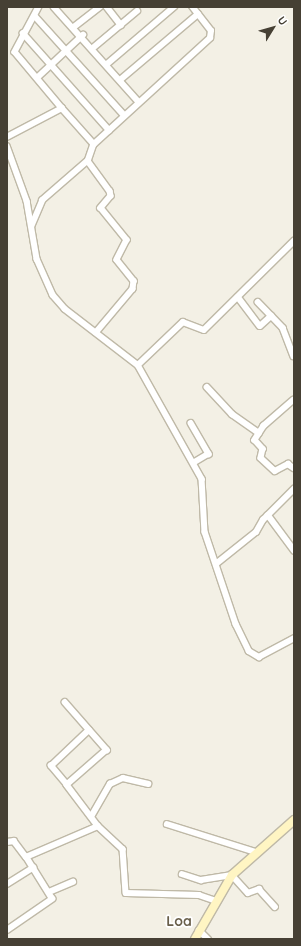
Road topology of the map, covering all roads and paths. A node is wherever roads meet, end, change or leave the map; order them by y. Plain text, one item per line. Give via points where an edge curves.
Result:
1 (39, 7) edge
2 (54, 7) edge
3 (100, 7) edge
4 (107, 7) edge
5 (174, 7) edge
6 (192, 7) edge
7 (137, 11) dead end
8 (198, 14) junction
9 (35, 16) junction
10 (121, 25) junction
11 (74, 28) junction
12 (23, 33) junction
13 (83, 35) junction
14 (94, 47) junction
15 (68, 51) junction
16 (49, 63) junction
17 (107, 64) junction
18 (36, 78) junction
19 (120, 80) junction
20 (140, 102) junction
21 (62, 108) junction
22 (124, 116) junction
23 (109, 130) junction
24 (7, 137) edge
25 (94, 144) junction
26 (7, 146) edge
27 (88, 161) junction
28 (31, 227) junction
29 (294, 241) edge
30 (238, 297) junction
31 (258, 302) dead end
32 (271, 316) junction
33 (96, 333) junction
34 (294, 356) edge
35 (138, 365) junction
36 (207, 387) dead end
37 (294, 400) edge
38 (191, 423) dead end
39 (258, 433) junction
40 (194, 463) junction
41 (294, 468) edge
42 (294, 489) edge
43 (268, 515) junction
44 (294, 550) edge
45 (216, 564) junction
46 (294, 638) edge
47 (65, 702) dead end
48 (89, 730) junction
49 (148, 784) dead end
50 (67, 785) junction
51 (92, 815) junction
52 (294, 820) edge
53 (167, 824) dead end
54 (98, 826) junction
55 (7, 842) edge
56 (256, 852) junction
57 (26, 857) junction
58 (33, 868) junction
59 (182, 874) dead end
60 (232, 875) junction
61 (73, 882) dead end
62 (7, 884) edge
63 (49, 892) junction
64 (216, 901) junction
65 (275, 907) dead end
66 (7, 930) edge
67 (199, 930) junction
68 (195, 939) edge
69 (208, 939) edge

1 - 9 street
2 - 11 street
3 - 11 street
4 - 10 street
5 - 17 street
6 - 8 street
7 - 10 street
8 - 19 street
8 - 20 street via 211,31 210,38
9 - 12 street
9 - 15 street
10 - 14 street
11 - 13 street
12 - 16 street
12 - 18 street via 15,52
13 - 14 street
13 - 15 street
14 - 17 street
15 - 16 street
15 - 22 street
16 - 18 street
16 - 23 street
17 - 19 street
18 - 21 street
19 - 20 street
20 - 22 street
21 - 24 street
21 - 25 street
22 - 23 street
23 - 25 street
25 - 27 street
26 - 28 street via 25,194
27 - 28 street via 50,191
27 - 33 street via 110,191 111,196 101,208 127,240 117,260 134,281 133,289
28 - 33 street via 36,259 53,295
29 - 30 street
30 - 32 street via 260,326
30 - 35 street via 204,330 183,322
31 - 32 street
32 - 34 street via 282,328
33 - 35 street via 129,355
35 - 40 street
36 - 39 street via 232,414
37 - 39 street
38 - 40 street via 209,454
39 - 41 street via 255,440 263,449 262,459 275,471 288,464
40 - 45 street via 202,478 205,532
42 - 43 street
43 - 44 street
43 - 45 street via 256,532
45 - 46 street via 236,624 249,651 258,657
47 - 48 street
48 - 50 street via 51,766
48 - 50 street via 107,752
49 - 51 street via 122,778 110,784
50 - 51 street
51 - 54 street
52 - 56 street
53 - 56 street
54 - 57 street
54 - 64 street via 123,849 126,893 199,894
55 - 57 street via 14,841
56 - 60 street
57 - 58 street
58 - 62 street
58 - 63 street
59 - 60 street via 201,880
60 - 64 street
60 - 65 street via 248,893 258,889
61 - 63 street
63 - 66 street via 52,899
64 - 67 street
67 - 68 street
67 - 69 street

